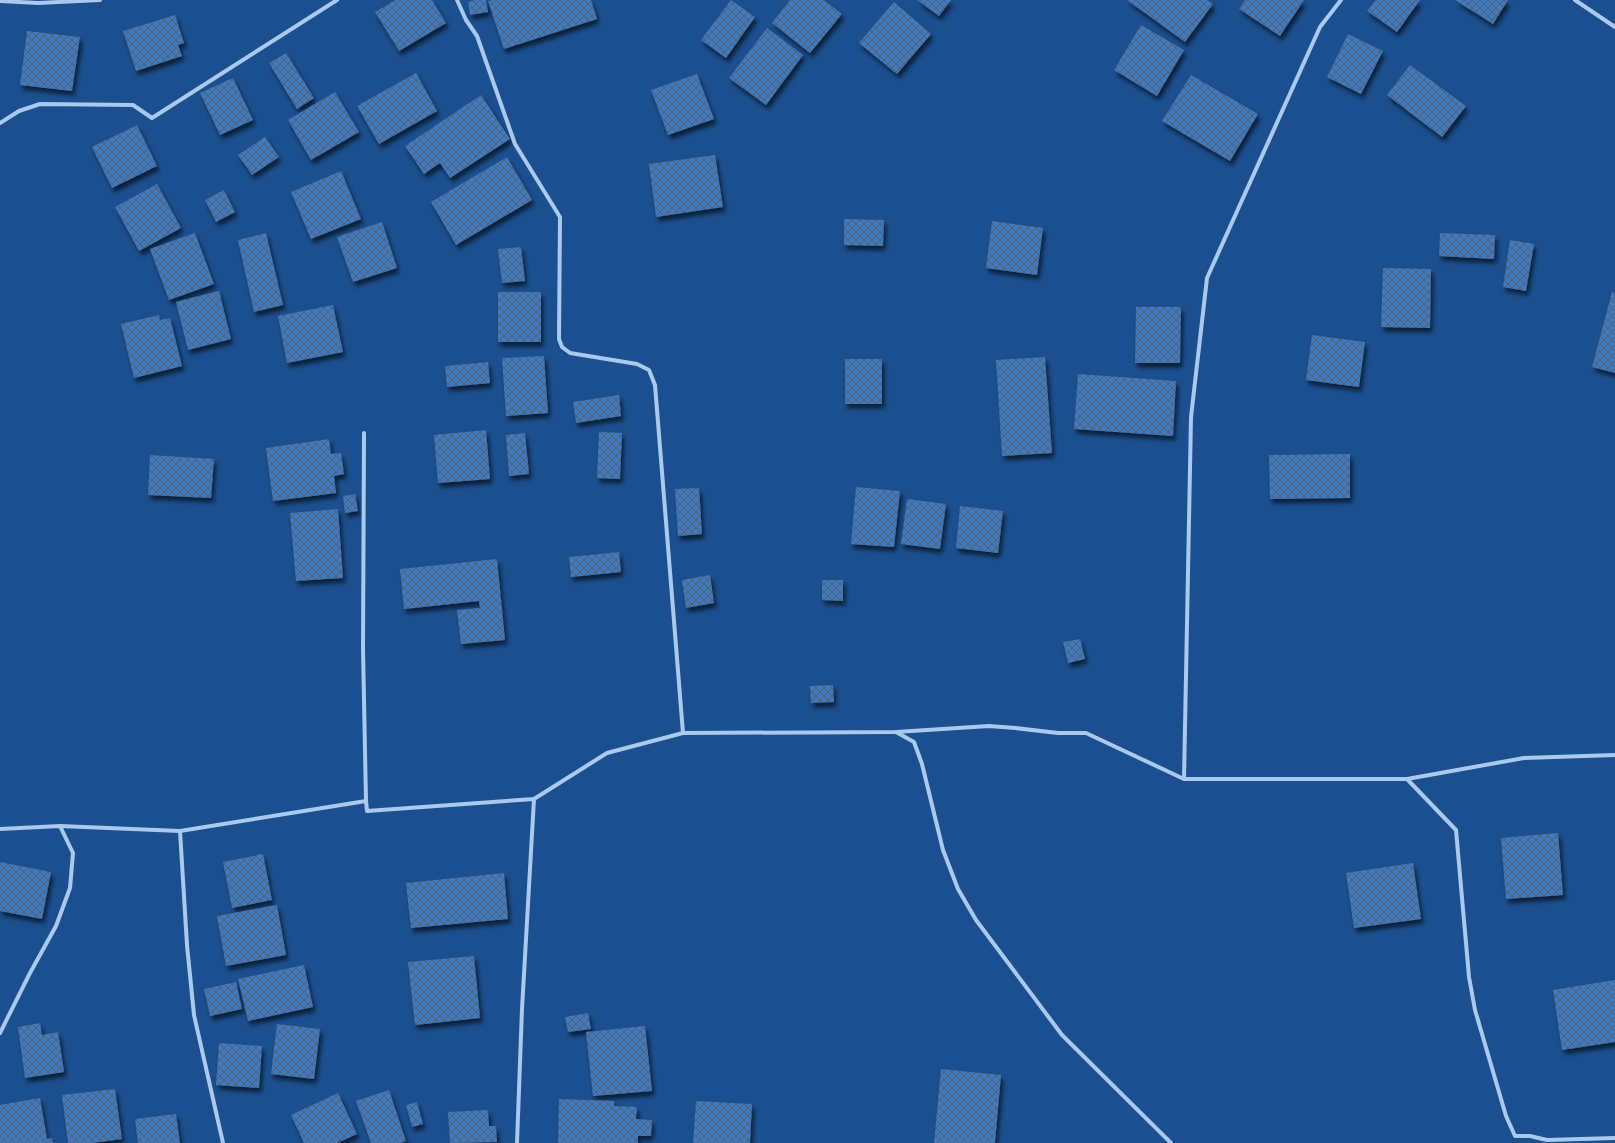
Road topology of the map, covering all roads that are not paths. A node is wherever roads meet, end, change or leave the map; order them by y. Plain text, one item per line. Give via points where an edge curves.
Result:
1 (0, 0) edge
2 (100, 0) edge
3 (337, 0) edge
4 (457, 0) edge
5 (1341, 0) edge
6 (1575, 0) edge
7 (1615, 27) edge
8 (0, 123) edge
9 (364, 433) dead end
10 (896, 732) junction
11 (683, 733) junction
12 (1615, 755) edge
13 (1184, 779) junction
14 (1407, 779) junction
15 (534, 799) junction
16 (366, 801) junction
17 (60, 826) junction
18 (0, 829) edge
19 (180, 831) junction
20 (0, 1033) edge
21 (1614, 1138) edge
22 (223, 1143) edge
23 (517, 1143) edge
24 (1171, 1143) edge

1 - 2 street via 38,4
3 - 8 street via 152,118 133,105 40,104 19,111
4 - 11 street via 477,36 515,144 560,217 559,338 562,347 570,354 637,364 649,370 655,384
5 - 13 street via 1320,27 1207,278 1191,417
6 - 7 street
9 - 16 street via 363,649
10 - 11 street
10 - 13 street via 989,726 1058,734 1086,733
10 - 24 street via 914,742 922,764 943,850 958,889 976,920 1062,1036
11 - 15 street via 607,753
12 - 14 street via 1524,758
13 - 14 street
14 - 21 street via 1456,830 1469,977 1506,1116 1515,1136 1547,1140
15 - 16 street via 366,812
15 - 23 street
16 - 19 street
17 - 18 street
17 - 19 street
17 - 20 street via 73,853 70,888 56,926
19 - 22 street via 194,1015

